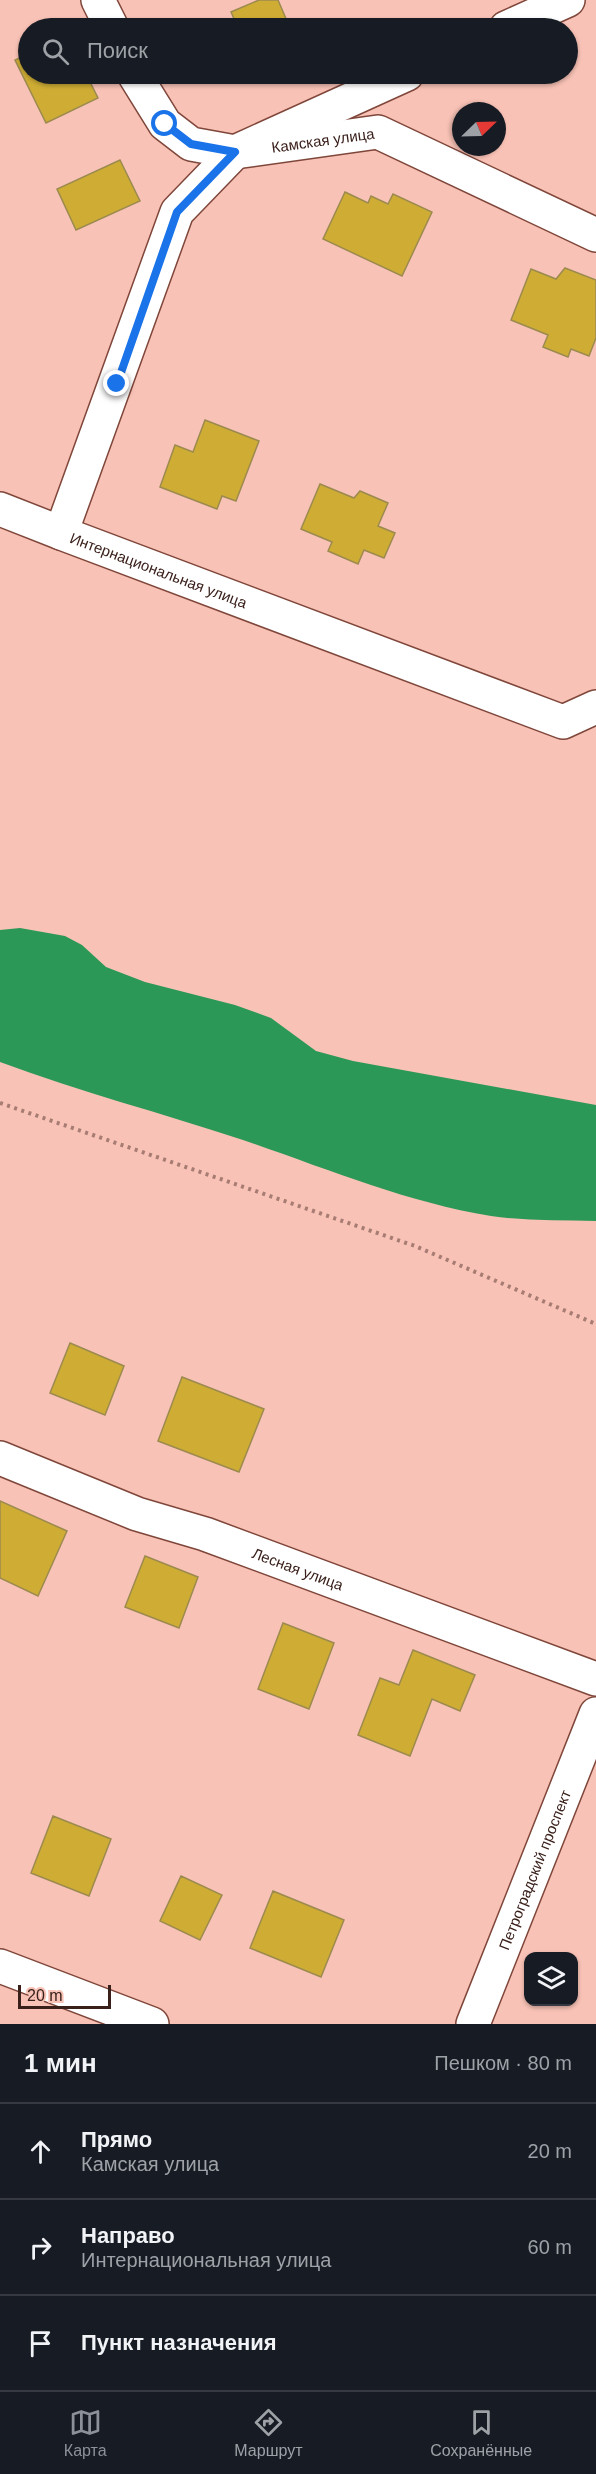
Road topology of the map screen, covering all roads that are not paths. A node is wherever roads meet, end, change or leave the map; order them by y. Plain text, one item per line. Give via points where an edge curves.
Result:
1 (98, 0) edge
2 (568, 0) edge
3 (107, 18) edge
4 (528, 18) edge
5 (140, 84) edge
6 (385, 84) edge
7 (235, 152) junction
8 (596, 235) edge
9 (0, 509) edge
10 (61, 533) junction
11 (596, 707) edge
12 (0, 1458) edge
13 (596, 1679) edge
14 (596, 1714) edge
15 (0, 1966) edge
16 (152, 2024) edge
17 (473, 2024) edge

1 - 3 street
2 - 4 street
5 - 7 street, Камская улица via 165,124 191,144
6 - 7 street, Интернациональная улица
7 - 8 street, Камская улица via 378,132
7 - 10 street, Интернациональная улица via 177,212
9 - 10 street
10 - 11 street, Интернациональная улица via 563,722
12 - 13 street, Лесная улица via 137,1514 205,1534
14 - 17 street, Петроградский проспект
15 - 16 street

